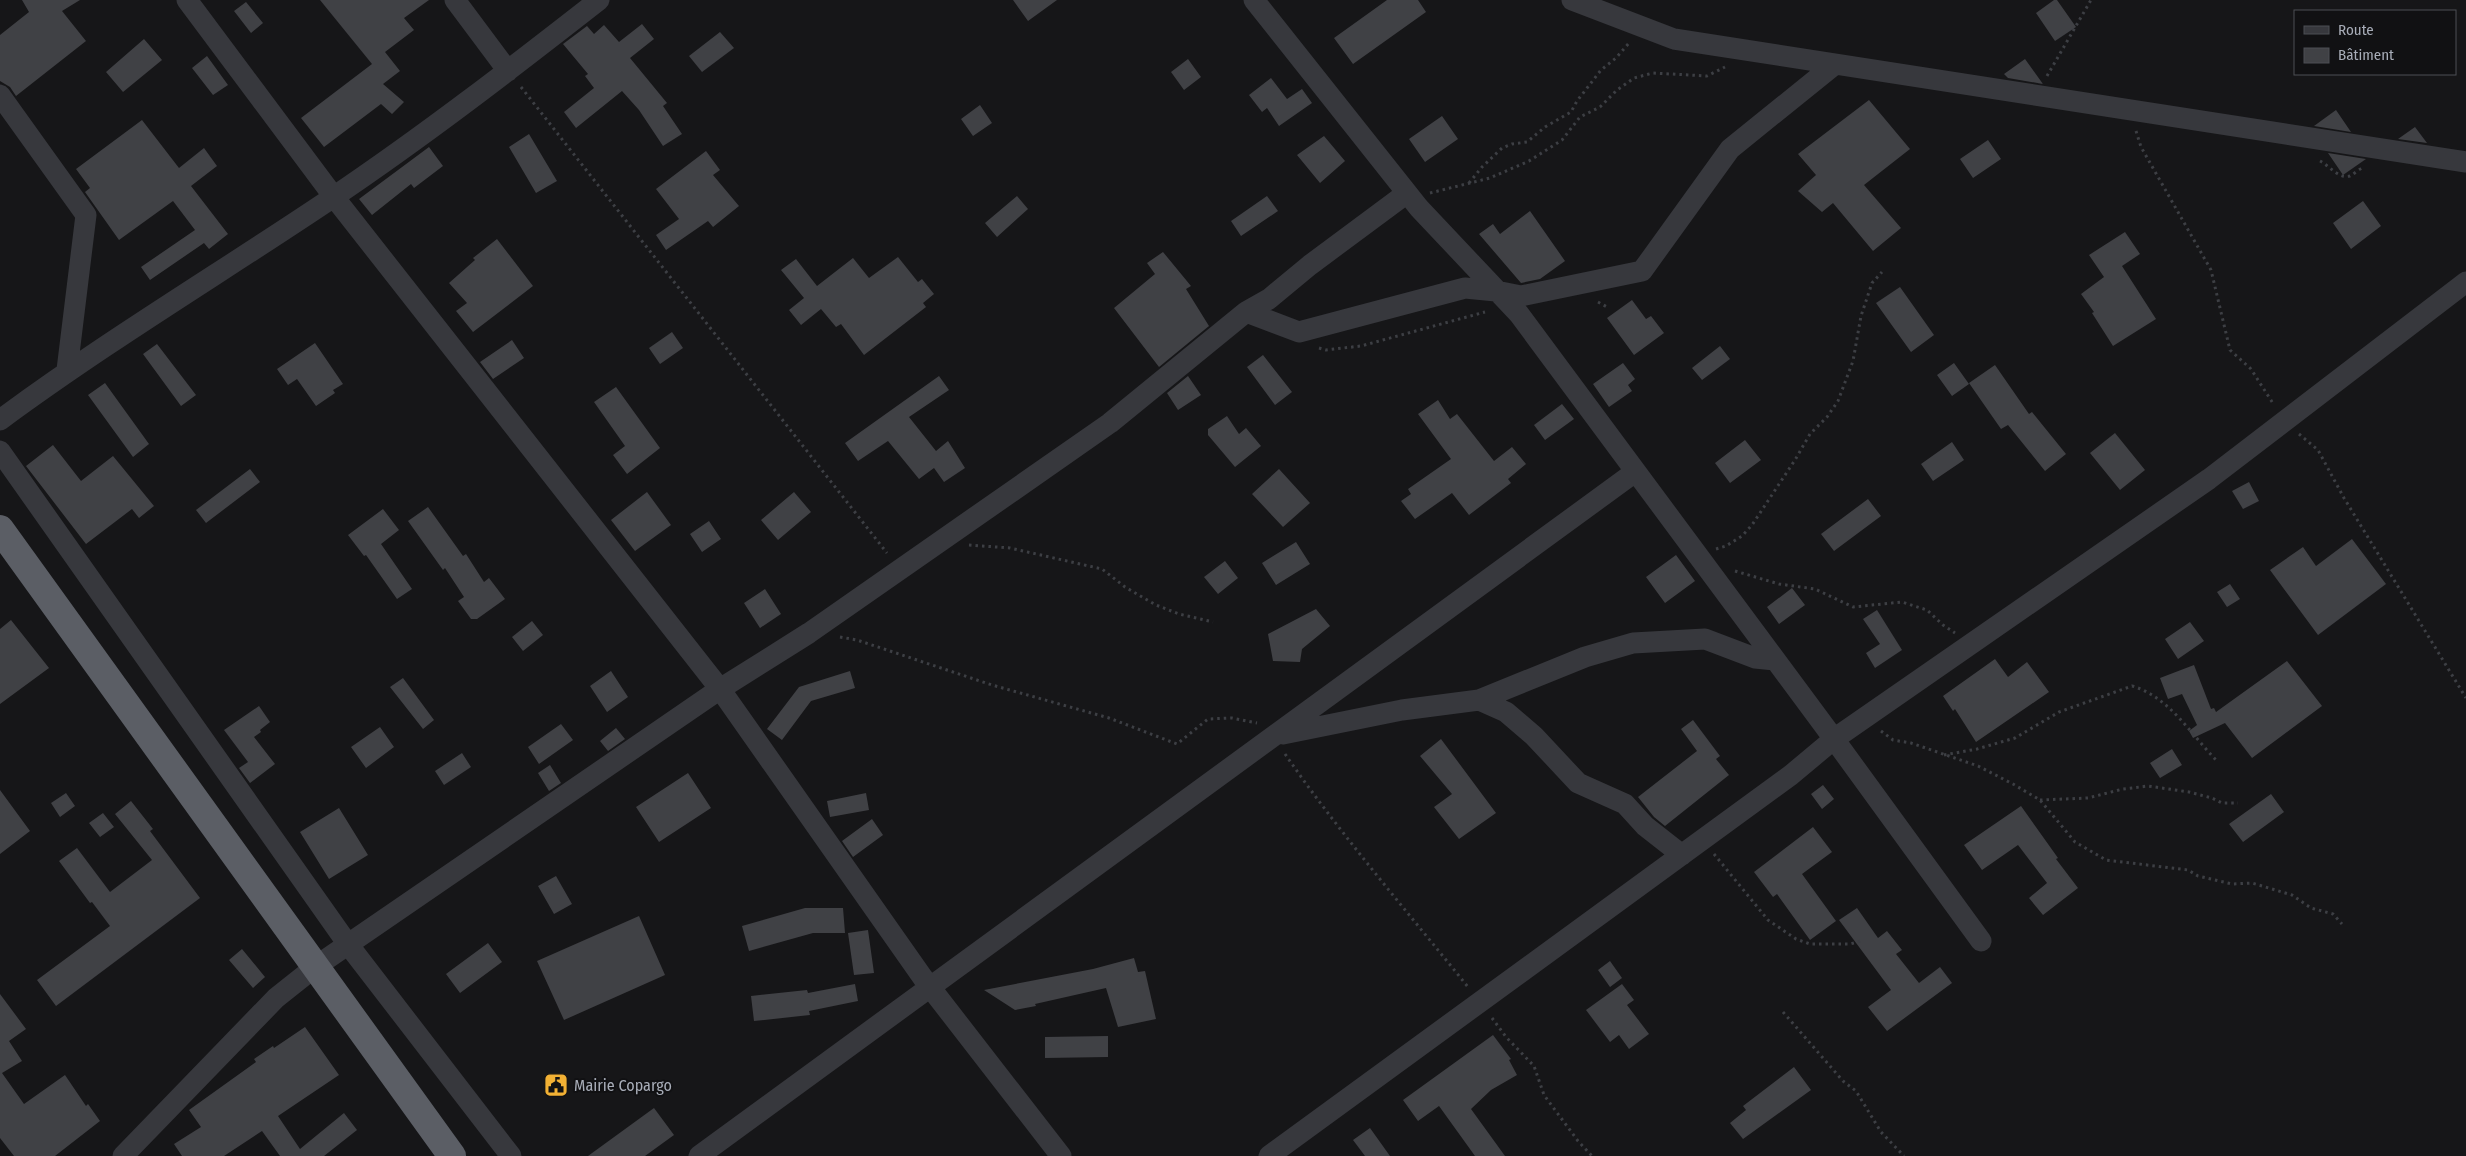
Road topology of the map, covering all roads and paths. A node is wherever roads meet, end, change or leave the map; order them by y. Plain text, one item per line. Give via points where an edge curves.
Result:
1 (187, 0) edge
2 (455, 0) edge
3 (599, 0) edge
4 (1254, 0) edge
5 (1572, 0) edge
6 (2091, 0) edge
7 (1642, 27) junction
8 (1729, 64) dead end
9 (1834, 65) junction
10 (508, 71) junction
11 (0, 95) edge
12 (2035, 96) junction
13 (2131, 111) junction
14 (2311, 157) dead end
15 (2466, 162) edge
16 (2366, 166) dead end
17 (1468, 184) junction
18 (1407, 193) junction
19 (334, 197) junction
20 (1882, 272) dead end
21 (2466, 282) edge
22 (1496, 290) junction
23 (1590, 303) dead end
24 (1609, 308) dead end
25 (1514, 309) junction
26 (1246, 312) junction
27 (1316, 348) dead end
28 (67, 370) junction
29 (0, 420) edge
30 (2284, 421) junction
31 (0, 451) edge
32 (1635, 472) junction
33 (0, 529) edge
34 (949, 535) junction
35 (1695, 552) junction
36 (1728, 569) dead end
37 (900, 570) junction
38 (1213, 622) dead end
39 (810, 633) junction
40 (1976, 640) junction
41 (1775, 660) junction
42 (720, 689) junction
43 (2466, 698) edge
44 (1479, 700) junction
45 (1860, 721) junction
46 (1273, 737) junction
47 (1834, 739) junction
48 (1944, 755) junction
49 (2218, 762) dead end
50 (2040, 800) junction
51 (2238, 803) dead end
52 (1703, 840) junction
53 (1682, 855) junction
54 (2342, 924) dead end
55 (1861, 941) dead end
56 (1981, 941) dead end
57 (347, 943) junction
58 (315, 967) junction
59 (930, 987) junction
60 (1480, 1002) junction
61 (1783, 1012) dead end
62 (123, 1156) edge
63 (452, 1156) edge
64 (511, 1156) edge
65 (699, 1156) edge
66 (1061, 1156) edge
67 (1269, 1156) edge
68 (1592, 1156) edge
69 (1904, 1156) edge

1 - 19 street
2 - 10 street
3 - 10 street
4 - 18 street
5 - 7 street
6 - 12 path
7 - 9 street via 1674,39
7 - 17 path via 1616,58 1601,70 1571,112 1527,142 1502,148
8 - 17 path via 1707,76 1653,73 1634,78 1600,107 1580,117 1562,140 1547,151 1511,170
9 - 12 street
9 - 22 street via 1730,149 1642,271 1522,296
10 - 19 street
10 - 37 path
11 - 28 street via 86,216
12 - 13 street
13 - 15 street
13 - 30 path via 2140,147 2211,270 2230,350 2251,369
14 - 16 path via 2338,174 2350,176
17 - 18 path via 1425,194
18 - 22 street
18 - 26 street via 1269,299
19 - 28 street
19 - 42 street
20 - 35 path via 1872,283 1861,316 1853,361 1833,410 1810,434 1765,507 1742,536 1726,546
21 - 30 street
22 - 25 street
22 - 26 street via 1465,288 1299,332
23 - 24 path via 1598,302
25 - 27 path via 1475,314 1361,346
25 - 32 street
26 - 34 street via 1110,423
28 - 29 street
30 - 40 street via 2209,479
30 - 43 path via 2318,450
31 - 57 street
32 - 35 street
32 - 46 street
33 - 58 highway
34 - 37 street
34 - 38 path via 962,545 1010,548 1102,569 1125,587 1156,604 1179,614
35 - 41 street
36 - 40 path via 1779,584 1815,589 1854,607 1902,602 1927,610 1956,633
37 - 39 street
39 - 42 street
39 - 46 path via 857,640 992,685 1109,718 1177,744 1208,719 1232,718 1265,725
40 - 45 street
41 - 44 street via 1755,658 1705,639 1633,643 1585,656
41 - 47 street
42 - 57 street
42 - 59 street
44 - 46 street via 1402,710
44 - 53 street via 1506,712 1534,736 1578,783 1625,804 1645,826
45 - 47 street
45 - 48 path via 1893,740
46 - 59 street
46 - 60 path via 1353,846
47 - 52 street via 1791,776
47 - 56 street
48 - 49 path via 2015,738 2059,712 2132,686 2144,689 2169,706
48 - 50 path via 1978,766
50 - 51 path via 2088,798 2148,786 2189,792 2222,803
50 - 54 path via 2075,842 2106,860 2188,870 2198,876 2232,884 2252,883 2292,895 2311,908 2333,914
52 - 53 street
52 - 55 path via 1768,920 1783,930 1810,944
53 - 60 street
57 - 58 street
57 - 64 street
58 - 62 street via 276,998
58 - 63 highway
59 - 65 street
59 - 66 street
60 - 67 street
60 - 68 path via 1506,1037 1534,1066 1544,1095
61 - 69 path via 1843,1081 1856,1091 1881,1132

